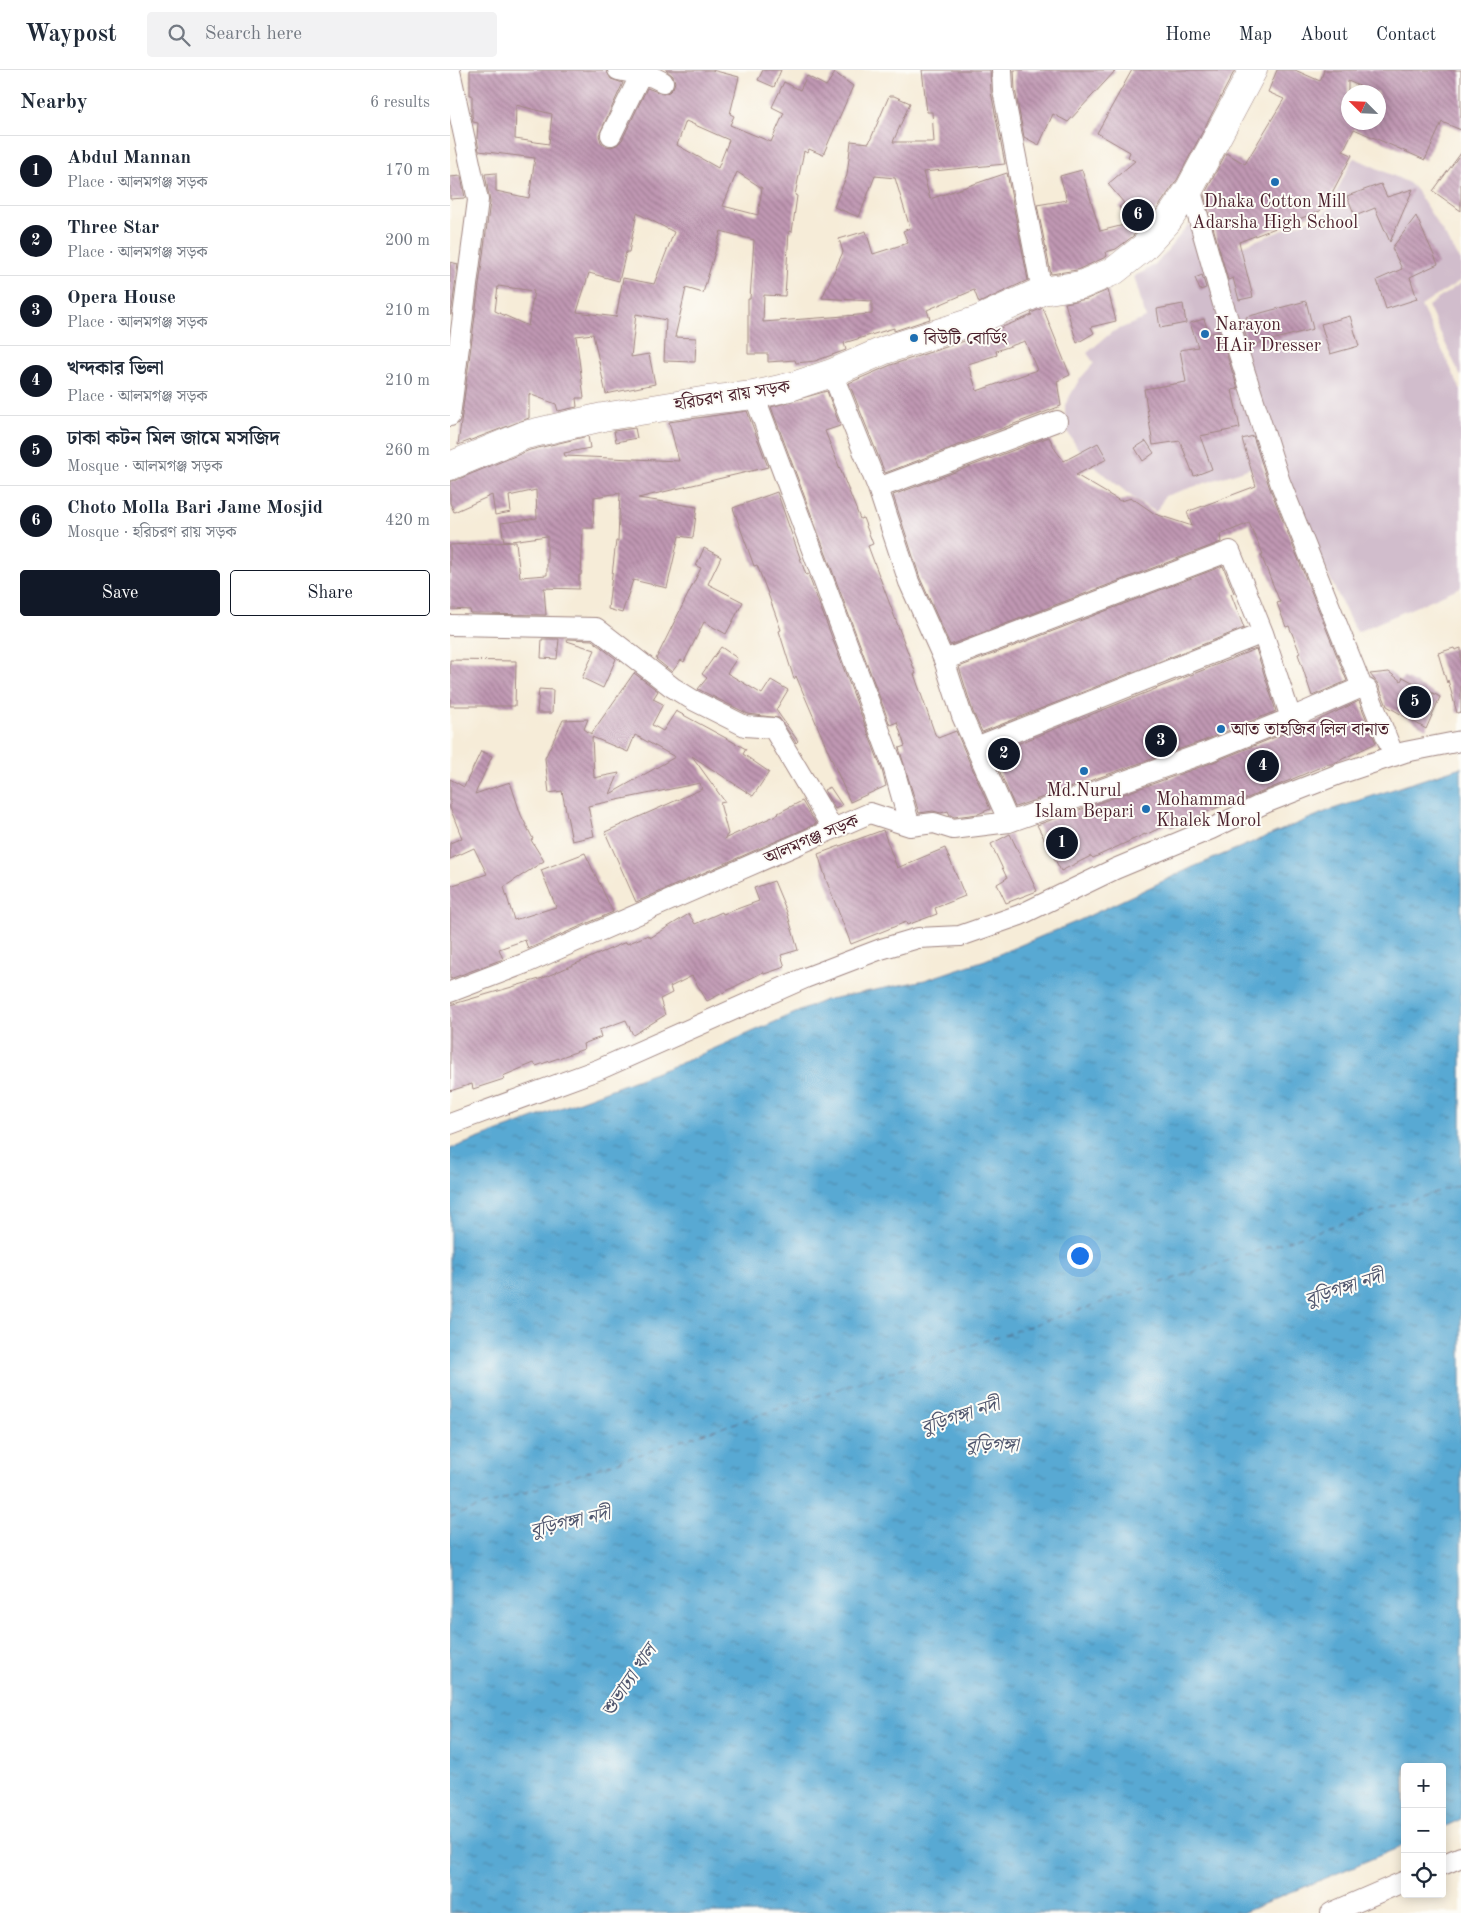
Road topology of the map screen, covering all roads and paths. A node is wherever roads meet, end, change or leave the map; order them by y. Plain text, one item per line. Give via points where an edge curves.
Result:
1 (618, 70) edge
2 (1002, 70) edge
3 (1253, 70) edge
4 (450, 71) edge
5 (641, 72) edge
6 (663, 82) dead end
7 (611, 135) dead end
8 (1190, 188) junction
9 (1042, 291) junction
10 (454, 354) edge
11 (832, 374) junction
12 (754, 395) junction
13 (450, 416) edge
14 (1057, 421) dead end
15 (450, 466) edge
16 (878, 488) junction
17 (450, 625) edge
18 (1263, 632) junction
19 (944, 660) junction
20 (1362, 687) junction
21 (1292, 718) junction
22 (1461, 740) edge
23 (976, 747) junction
24 (1394, 756) junction
25 (1009, 822) junction
26 (910, 826) junction
27 (833, 829) junction
28 (450, 992) edge
29 (450, 1124) edge
30 (1461, 1857) edge
31 (1446, 1863) edge
32 (1401, 1883) edge
33 (1331, 1913) edge

1 - 5 street
2 - 9 street via 1003,90
3 - 8 main road, হরিচরণ রায় সড়ক
4 - 10 street via 478,200
5 - 6 street
5 - 7 street
8 - 9 main road, হরিচরণ রায় সড়ক via 1167,222 1143,248 1114,271 1081,285
8 - 20 street via 1280,482
9 - 11 main road, হরিচরণ রায় সড়ক via 978,320 885,350
10 - 13 street
11 - 12 main road, হরিচরণ রায় সড়ক
11 - 16 street
12 - 15 main road, হরিচরণ রায় সড়ক via 603,417 525,435
12 - 26 street via 893,766
14 - 16 street
16 - 19 street via 909,582
17 - 27 street via 596,628 693,700 745,726 772,728
18 - 19 street via 1230,551
18 - 21 street
18 - 23 street
19 - 23 street
20 - 21 street, আলমগঞ্জ সড়ক
20 - 24 street via 1367,689
21 - 25 street, আলমগঞ্জ সড়ক via 1207,752
22 - 24 street
23 - 25 street
24 - 29 street via 1265,803 1020,915 960,936 918,938 881,949 805,978 600,1069
25 - 26 street, আলমগঞ্জ সড়ক via 953,829 934,823
26 - 27 street, আলমগঞ্জ সড়ক via 870,813
27 - 28 street, আলমগঞ্জ সড়ক
30 - 31 street
32 - 33 street

